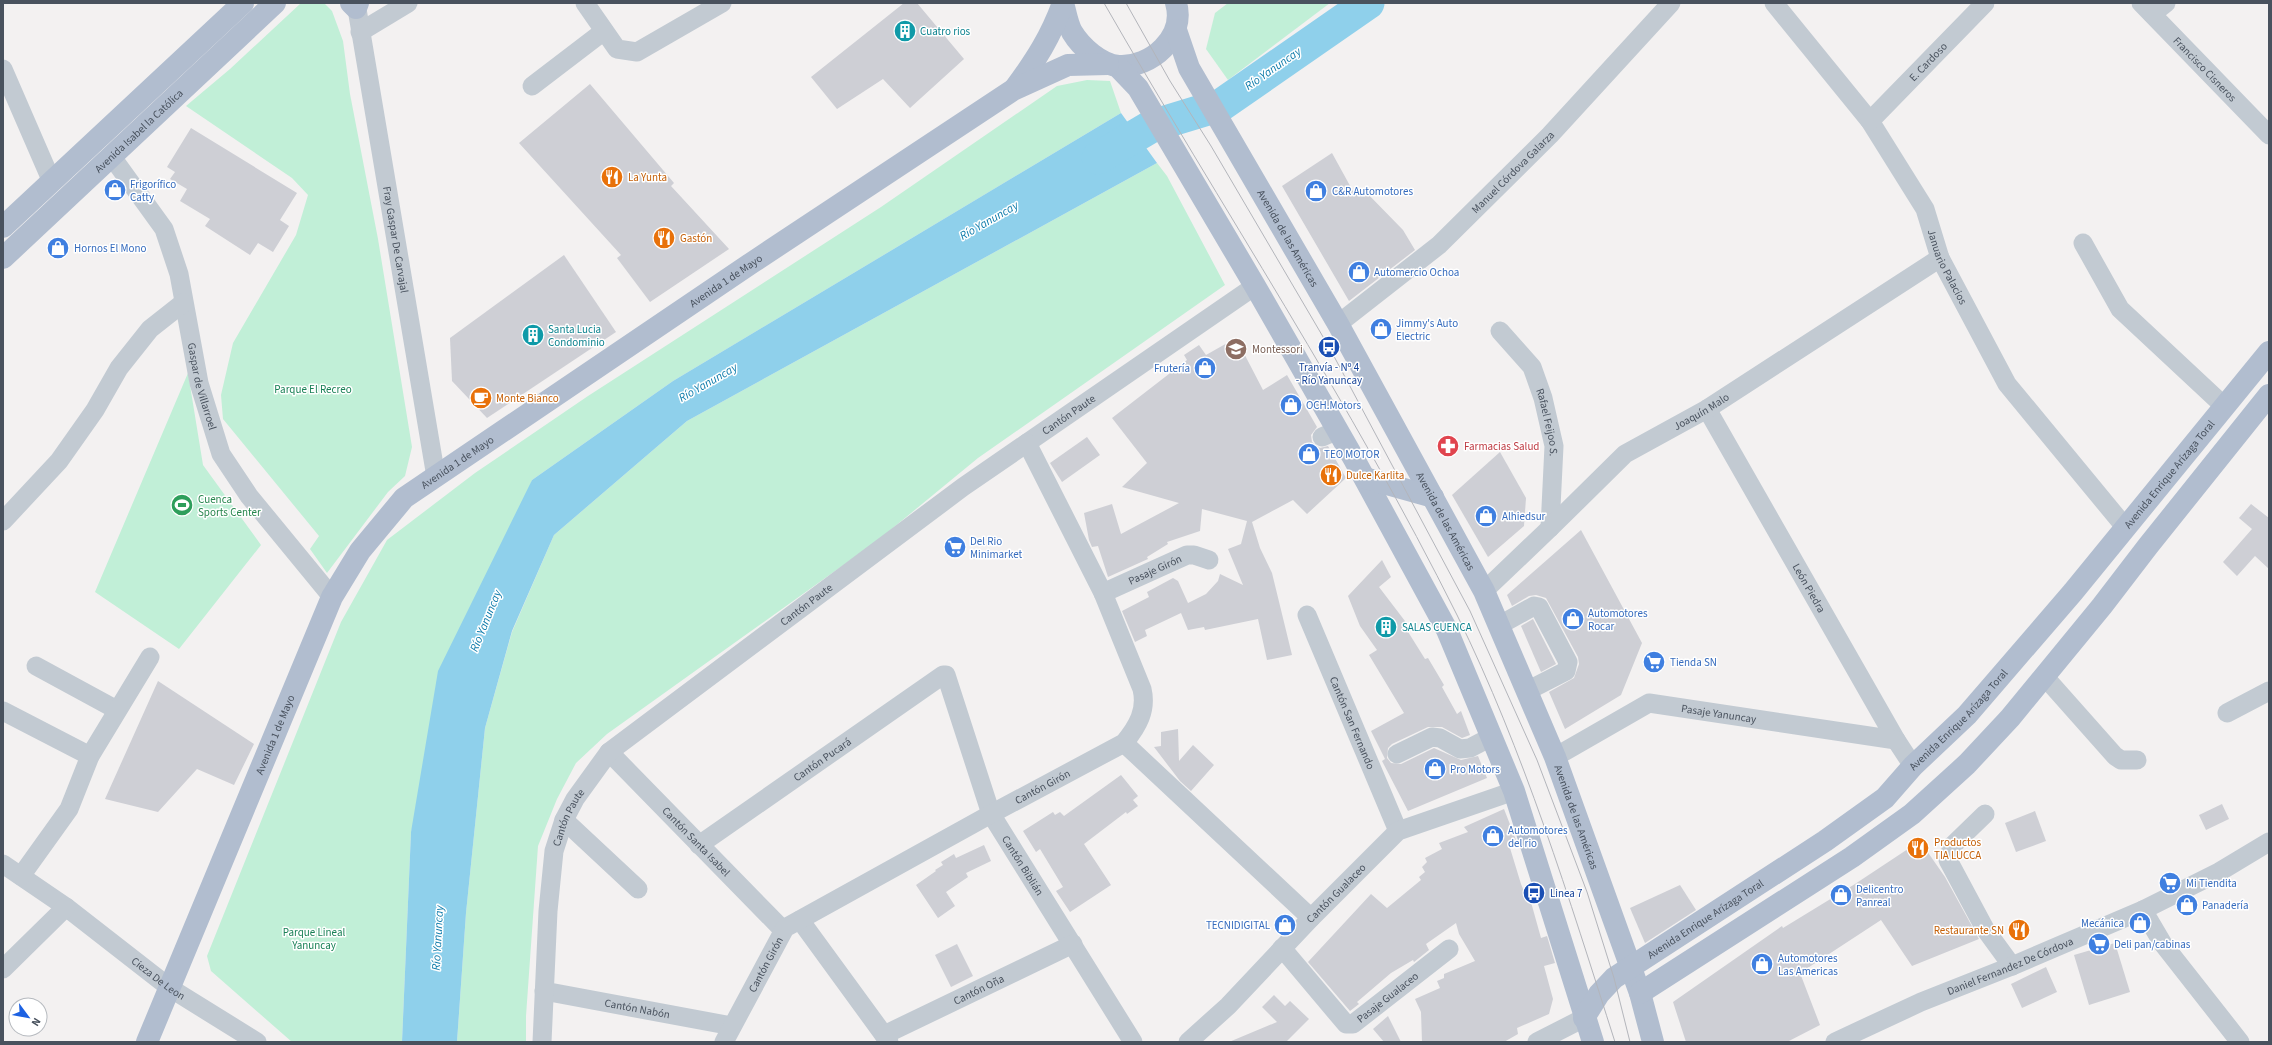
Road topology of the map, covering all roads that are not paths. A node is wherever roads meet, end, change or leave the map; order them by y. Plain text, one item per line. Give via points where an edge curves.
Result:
1 (243, 3) edge
2 (275, 3) edge
3 (408, 3) edge
4 (585, 3) edge
5 (722, 3) edge
6 (1063, 3) edge
7 (1671, 3) edge
8 (1774, 3) edge
9 (1985, 3) edge
10 (355, 4) edge
11 (2153, 7) edge
12 (1180, 14) edge
13 (604, 31) junction
14 (360, 32) junction
15 (1113, 65) junction
16 (3, 70) edge
17 (532, 86) dead end
18 (1013, 90) junction
19 (1870, 121) junction
20 (2269, 135) edge
21 (112, 157) junction
22 (52, 182) junction
23 (3, 227) edge
24 (2083, 243) dead end
25 (3, 258) edge
26 (1940, 258) junction
27 (1255, 286) junction
28 (184, 303) junction
29 (1338, 324) junction
30 (1500, 330) dead end
31 (2269, 352) edge
32 (2269, 395) edge
33 (2224, 406) junction
34 (1707, 409) junction
35 (1027, 443) junction
36 (436, 477) junction
37 (1365, 478) junction
38 (1433, 497) junction
39 (3, 521) edge
40 (2126, 527) junction
41 (1550, 528) junction
42 (1209, 560) dead end
43 (1484, 591) junction
44 (1103, 593) junction
45 (332, 598) junction
46 (1306, 615) dead end
47 (1498, 626) junction
48 (150, 657) dead end
49 (36, 666) dead end
50 (946, 675) joint
51 (2044, 676) junction
52 (1527, 691) junction
53 (2269, 691) edge
54 (117, 710) junction
55 (3, 711) edge
56 (2227, 713) dead end
57 (1491, 737) junction
58 (1896, 740) junction
59 (1124, 743) junction
60 (609, 752) junction
61 (1397, 754) dead end
62 (90, 756) junction
63 (1555, 757) junction
64 (2137, 760) dead end
65 (1913, 766) junction
66 (1514, 791) junction
67 (991, 814) junction
68 (1985, 814) dead end
69 (564, 820) junction
70 (1398, 831) junction
71 (2269, 842) edge
72 (699, 845) junction
73 (3, 864) edge
74 (21, 876) junction
75 (638, 889) dead end
76 (66, 907) junction
77 (2143, 910) junction
78 (1310, 918) junction
79 (800, 920) junction
80 (783, 930) junction
81 (1073, 944) junction
82 (1282, 948) junction
83 (1449, 949) dead end
84 (2012, 966) junction
85 (1631, 967) junction
86 (3, 969) edge
87 (170, 988) junction
88 (544, 991) junction
89 (1640, 993) junction
90 (1584, 1018) junction
91 (728, 1034) edge
92 (887, 1039) edge
93 (147, 1042) edge
94 (257, 1042) edge
95 (542, 1042) edge
96 (1133, 1042) edge
97 (1188, 1042) edge
98 (1537, 1042) edge
99 (1593, 1042) edge
100 (1653, 1042) edge
101 (1835, 1042) edge
102 (2240, 1042) edge

1 - 22 main road, Avenida Isabel la Católica
2 - 21 main road, Avenida Isabel la Católica
3 - 14 street
4 - 13 street
5 - 13 street via 637,52 617,49
6 - 15 main road via 1069,26 1074,34 1092,54
6 - 18 main road, Avenida 1 de Mayo via 1052,32
7 - 29 street, Manuel Córdova Galarza via 1550,134 1438,245
8 - 19 street, Januario Palacios
9 - 19 street, E. Cardoso
10 - 14 street, Fray Gaspar De Carvajal
11 - 20 street, Francisco Cisneros
12 - 15 main road, Avenida de las Américas via 1165,47 1155,55 1139,64
12 - 29 main road, Avenida de las Américas via 1189,68
13 - 17 street
14 - 36 street, Fray Gaspar De Carvajal
15 - 18 main road, Avenida 1 de Mayo via 1068,65
15 - 27 main road via 1138,88
16 - 22 street
18 - 36 main road, Avenida 1 de Mayo via 562,390
19 - 26 street, Januario Palacios via 1925,209
21 - 25 main road, Avenida Isabel la Católica
21 - 28 street, Gaspar de Villarroel via 164,229 179,274
22 - 23 main road, Avenida Isabel la Católica
24 - 33 street via 2120,308
26 - 34 street, Joaquín Malo
26 - 40 street, Januario Palacios via 2007,384
27 - 35 street, Cantón Paute
27 - 37 main road via 1330,433
28 - 39 street via 146,335 119,368 95,410 59,461
28 - 45 street, Gaspar de Villarroel via 199,383 221,454 249,496
29 - 38 main road, Avenida de las Américas
30 - 41 street, Rafael Feijoo S. via 1532,367 1543,398 1554,446
31 - 33 main road, Avenida Enrique Arízaga Toral
32 - 51 main road
33 - 40 main road, Avenida Enrique Arízaga Toral
34 - 41 street, Joaquín Malo via 1625,454
34 - 58 street, León Piedra
35 - 44 street, Cantón Girón
35 - 60 street, Cantón Paute via 962,487
36 - 45 main road, Avenida 1 de Mayo via 404,498 386,518 360,551
37 - 38 main road
37 - 57 main road via 1447,630
38 - 43 main road, Avenida de las Américas
40 - 65 main road, Avenida Enrique Arízaga Toral via 1968,715
41 - 43 street, Joaquín Malo
42 - 44 street, Pasaje Girón via 1194,555 1187,556
43 - 47 main road, Avenida de las Américas
44 - 59 street, Cantón Girón via 1144,697 1141,717
45 - 87 main road, Avenida 1 de Mayo
46 - 70 street, Cantón San Fernando
47 - 52 main road, Avenida de las Américas
47 - 52 street via 1534,606 1539,607 1568,662 1566,671
48 - 54 street
49 - 54 street
50 - 67 street, Cantón Biblián
50 - 72 street, Cantón Pucará
51 - 64 street via 2115,756 2121,760
51 - 89 main road via 2010,718 1966,764 1912,814 1852,857
52 - 63 main road, Avenida de las Américas
53 - 56 street
54 - 62 street
55 - 62 street
57 - 61 street via 1470,748 1460,749 1440,738 1432,737
57 - 66 main road
58 - 63 street, Pasaje Yanuncay via 1649,703
58 - 65 street, León Piedra
59 - 67 street, Cantón Girón
59 - 78 street
60 - 69 street, Cantón Paute via 581,788
60 - 72 street, Cantón Santa Isabel
62 - 74 street via 69,808
63 - 85 main road, Avenida de las Américas
65 - 85 main road, Avenida Enrique Arízaga Toral via 1885,798 1831,837
66 - 70 street, Cantón Gualaceo
66 - 90 main road
67 - 79 street, Cantón Girón
67 - 81 street, Cantón Biblián
68 - 84 street via 1952,846 1948,860 1985,929
69 - 75 street
69 - 88 street, Cantón Paute via 553,858
70 - 78 street, Cantón Gualaceo
71 - 77 street, Daniel Fernandez De Córdova via 2219,872
72 - 80 street, Cantón Santa Isabel
73 - 74 street
74 - 76 street
76 - 86 street
76 - 87 street, Cieza De Leon
77 - 84 street, Daniel Fernandez De Córdova
77 - 102 street via 2163,944
78 - 82 street, Cantón Gualaceo
79 - 80 street, Cantón Girón
79 - 92 street
80 - 91 street, Cantón Girón
81 - 92 street, Cantón Oña
81 - 96 street, Cantón Biblián
82 - 83 street, Pasaje Gualaceo via 1349,1025
82 - 97 street, Cantón Gualaceo via 1228,1006
84 - 101 street, Daniel Fernandez De Córdova via 1921,1002
85 - 89 main road, Avenida de las Américas
85 - 90 main road, Avenida Enrique Arízaga Toral via 1609,983
87 - 93 main road, Avenida 1 de Mayo
87 - 94 street, Cieza De Leon
88 - 91 street, Cantón Nabón
88 - 95 street, Cantón Paute
89 - 100 main road, Avenida de las Américas
90 - 98 street
90 - 99 main road

